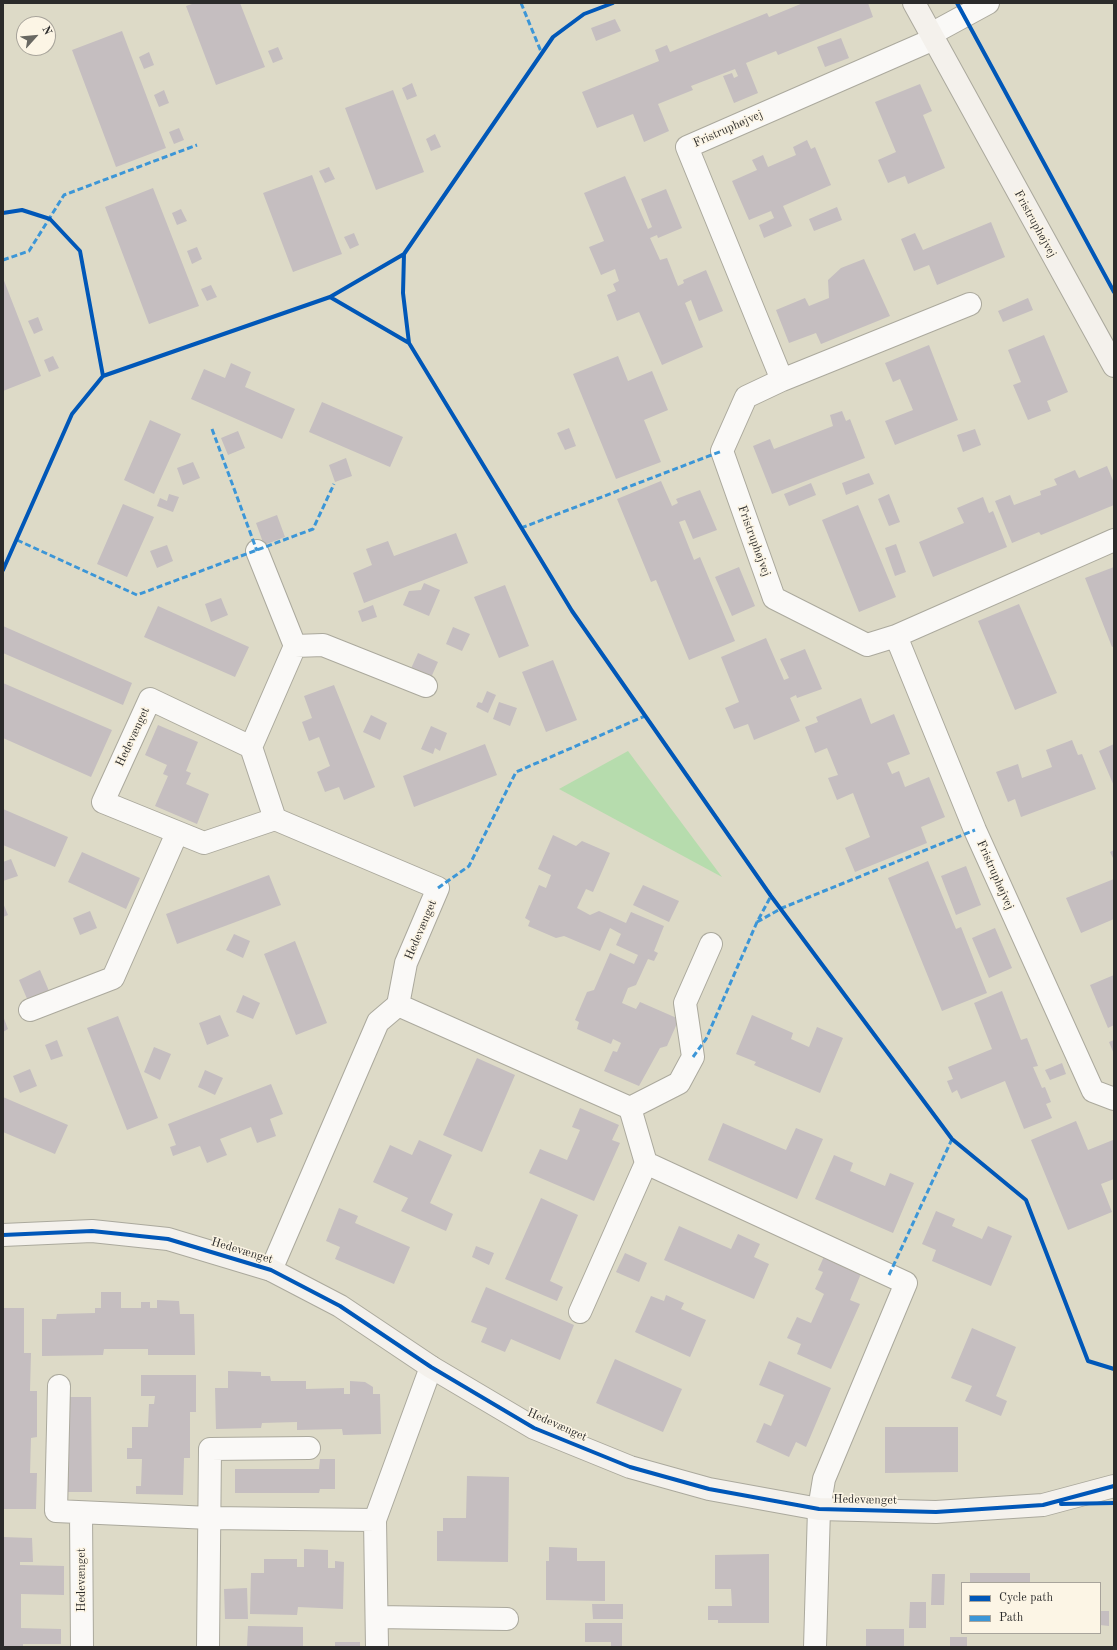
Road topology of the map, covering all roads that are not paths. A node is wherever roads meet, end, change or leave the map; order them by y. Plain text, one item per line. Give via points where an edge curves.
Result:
1 (914, 3) edge
2 (988, 3) edge
3 (933, 37) junction
4 (970, 304) dead end
5 (1114, 366) edge
6 (782, 380) junction
7 (1114, 540) edge
8 (257, 551) dead end
9 (896, 636) junction
10 (295, 646) junction
11 (426, 686) dead end
12 (251, 747) junction
13 (275, 819) junction
14 (177, 833) junction
15 (710, 944) dead end
16 (398, 1005) junction
17 (30, 1010) dead end
18 (1114, 1099) edge
19 (630, 1108) junction
20 (646, 1163) junction
21 (3, 1234) edge
22 (271, 1270) junction
23 (580, 1312) dead end
24 (431, 1367) junction
25 (59, 1386) dead end
26 (309, 1448) dead end
27 (1114, 1486) edge
28 (819, 1509) junction
29 (81, 1513) junction
30 (210, 1518) junction
31 (375, 1520) junction
32 (377, 1617) junction
33 (507, 1619) dead end
34 (82, 1647) edge
35 (208, 1647) edge
36 (377, 1647) edge
37 (815, 1647) edge

1 - 3 street, Fristruphøjvej
2 - 3 street
3 - 5 street, Fristruphøjvej
3 - 6 street, Fristruphøjvej via 687,147
4 - 6 street, Fristruphøjvej
6 - 9 street, Fristruphøjvej via 746,397 722,451 774,598 867,646
7 - 9 street, Fristruphøjvej
8 - 10 street
9 - 18 street, Fristruphøjvej via 975,830 1093,1091
10 - 11 street via 323,645
10 - 12 street
12 - 13 street
12 - 14 street, Hedevænget via 150,699 103,802
13 - 14 street, Hedevænget via 204,843
13 - 16 street, Hedevænget via 438,888 406,963
14 - 17 street via 113,978
15 - 19 street via 685,1004 693,1057 679,1083
16 - 19 street
16 - 22 street, Hedevænget via 378,1022
19 - 20 street
20 - 23 street
20 - 28 street, Hedevænget via 906,1283 824,1479
21 - 22 street, Hedevænget via 92,1231 168,1240
22 - 24 street, Hedevænget via 340,1306
24 - 28 street, Hedevænget via 534,1428 630,1467 709,1489
24 - 31 street
25 - 29 street via 56,1511
26 - 30 street via 210,1449
27 - 28 street, Hedevænget via 1043,1505 936,1512
28 - 37 street, Hedevænget
29 - 30 street
29 - 34 street, Hedevænget
30 - 31 street
30 - 35 street
31 - 32 street
32 - 33 street
32 - 36 street

